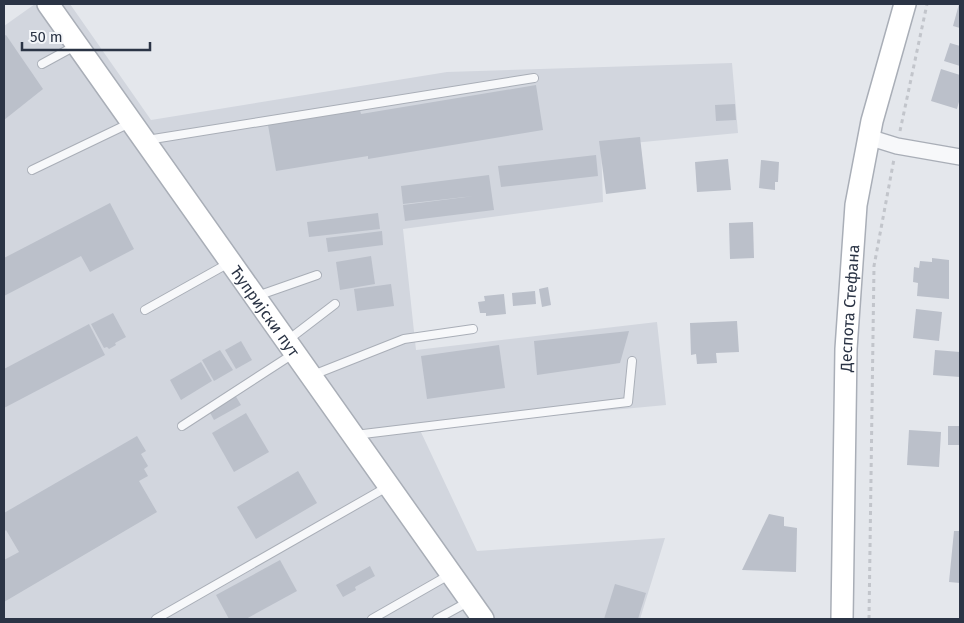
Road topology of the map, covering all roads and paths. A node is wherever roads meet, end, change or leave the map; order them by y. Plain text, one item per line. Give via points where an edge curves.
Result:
1 (48, 4) edge
2 (905, 4) edge
3 (927, 4) edge
4 (77, 45) junction
5 (42, 64) dead end
6 (534, 78) dead end
7 (132, 122) junction
8 (868, 137) junction
9 (145, 140) junction
10 (897, 146) junction
11 (960, 157) edge
12 (32, 170) dead end
13 (231, 262) junction
14 (318, 275) dead end
15 (255, 297) junction
16 (335, 304) dead end
17 (145, 310) dead end
18 (473, 329) dead end
19 (291, 348) junction
20 (632, 361) dead end
21 (311, 376) junction
22 (182, 426) dead end
23 (353, 436) junction
24 (389, 486) junction
25 (451, 574) junction
26 (470, 601) junction
27 (156, 619) edge
28 (372, 619) edge
29 (437, 619) edge
30 (483, 619) edge
31 (842, 619) edge
32 (869, 619) edge

1 - 4 main road, Ћупријски пут
2 - 8 main road, Деспота Стефана
3 - 10 path
4 - 5 lane
4 - 7 main road, Ћупријски пут
6 - 9 lane
7 - 9 main road, Ћупријски пут
7 - 12 lane
8 - 10 street
8 - 31 main road, Деспота Стефана via 856,205 846,349
9 - 13 main road, Ћупријски пут
10 - 11 street
10 - 32 path via 874,266
13 - 15 main road, Ћупријски пут
13 - 17 lane
14 - 15 lane
15 - 19 main road, Ћупријски пут
16 - 19 lane
18 - 21 lane via 404,339
19 - 21 main road, Ћупријски пут
19 - 22 lane
20 - 23 lane via 628,402
21 - 23 main road, Ћупријски пут
23 - 24 main road, Ћупријски пут
24 - 25 main road, Ћупријски пут
24 - 27 lane
25 - 26 main road, Ћупријски пут
25 - 28 lane
26 - 29 lane
26 - 30 main road, Ћупријски пут

